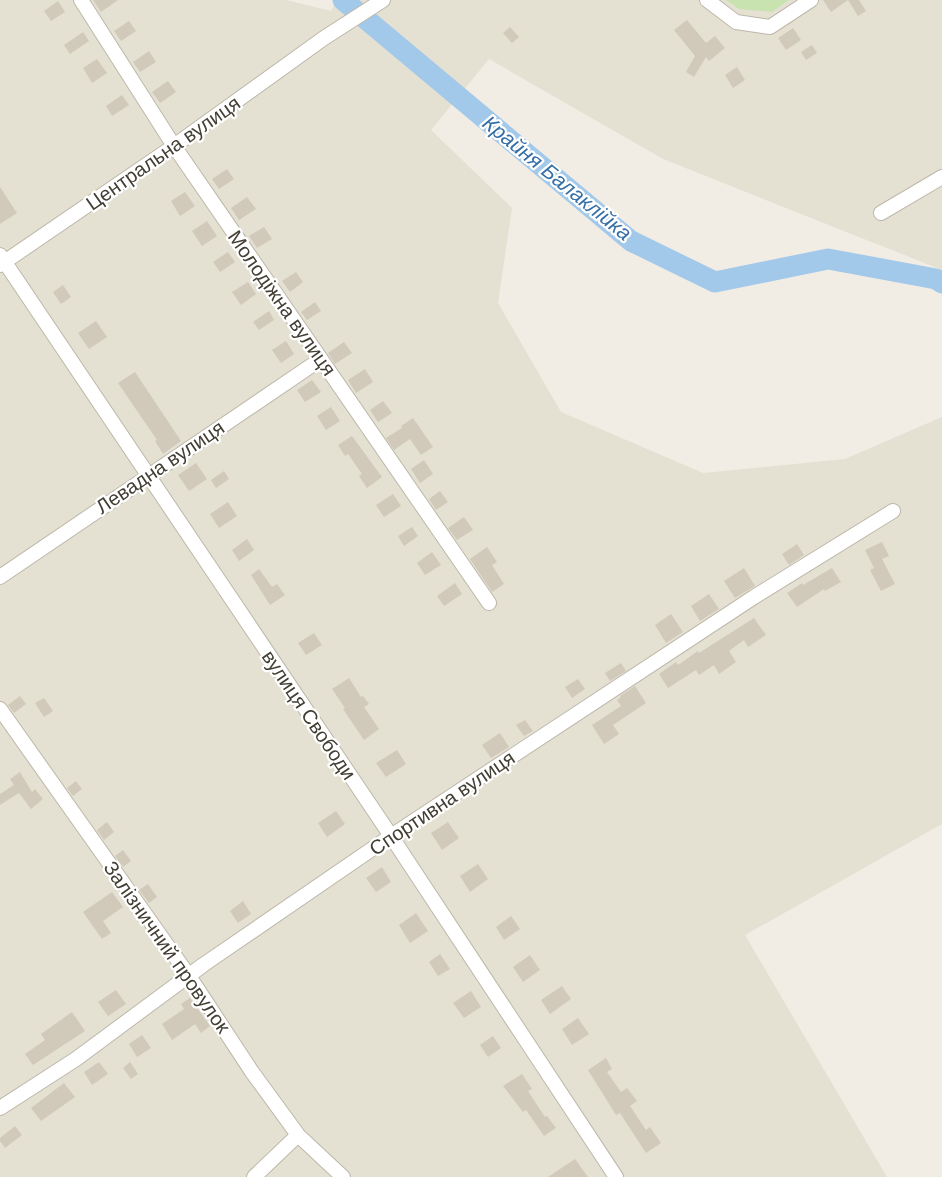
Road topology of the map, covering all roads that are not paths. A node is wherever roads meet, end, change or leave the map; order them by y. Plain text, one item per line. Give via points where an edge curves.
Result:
1 (81, 0) edge
2 (383, 0) edge
3 (707, 0) edge
4 (811, 0) edge
5 (174, 146) junction
6 (942, 177) edge
7 (881, 213) dead end
8 (2, 261) edge
9 (321, 359) junction
10 (148, 475) junction
11 (893, 511) dead end
12 (0, 577) edge
13 (489, 603) dead end
14 (0, 709) edge
15 (391, 836) junction
16 (189, 976) junction
17 (0, 1108) edge
18 (298, 1135) junction
19 (254, 1177) edge
20 (343, 1177) edge
21 (616, 1177) edge

1 - 5 street, Молодіжна вулиця
2 - 5 street, Центральна вулиця
3 - 4 street via 736,22 770,27
5 - 8 street, Центральна вулиця
5 - 9 street, Молодіжна вулиця
6 - 7 street
8 - 10 street, вулиця Свободи
9 - 10 street, Левадна вулиця
9 - 13 street, Молодіжна вулиця
10 - 12 street, Левадна вулиця
10 - 15 street, вулиця Свободи
11 - 15 street, Спортивна вулиця via 754,597
14 - 16 street, Залізничний провулок
15 - 16 street, Спортивна вулиця
15 - 21 street, вулиця Свободи
16 - 17 street, Спортивна вулиця via 76,1059
16 - 18 street, Залізничний провулок
18 - 19 street
18 - 20 street, Залізничний провулок

